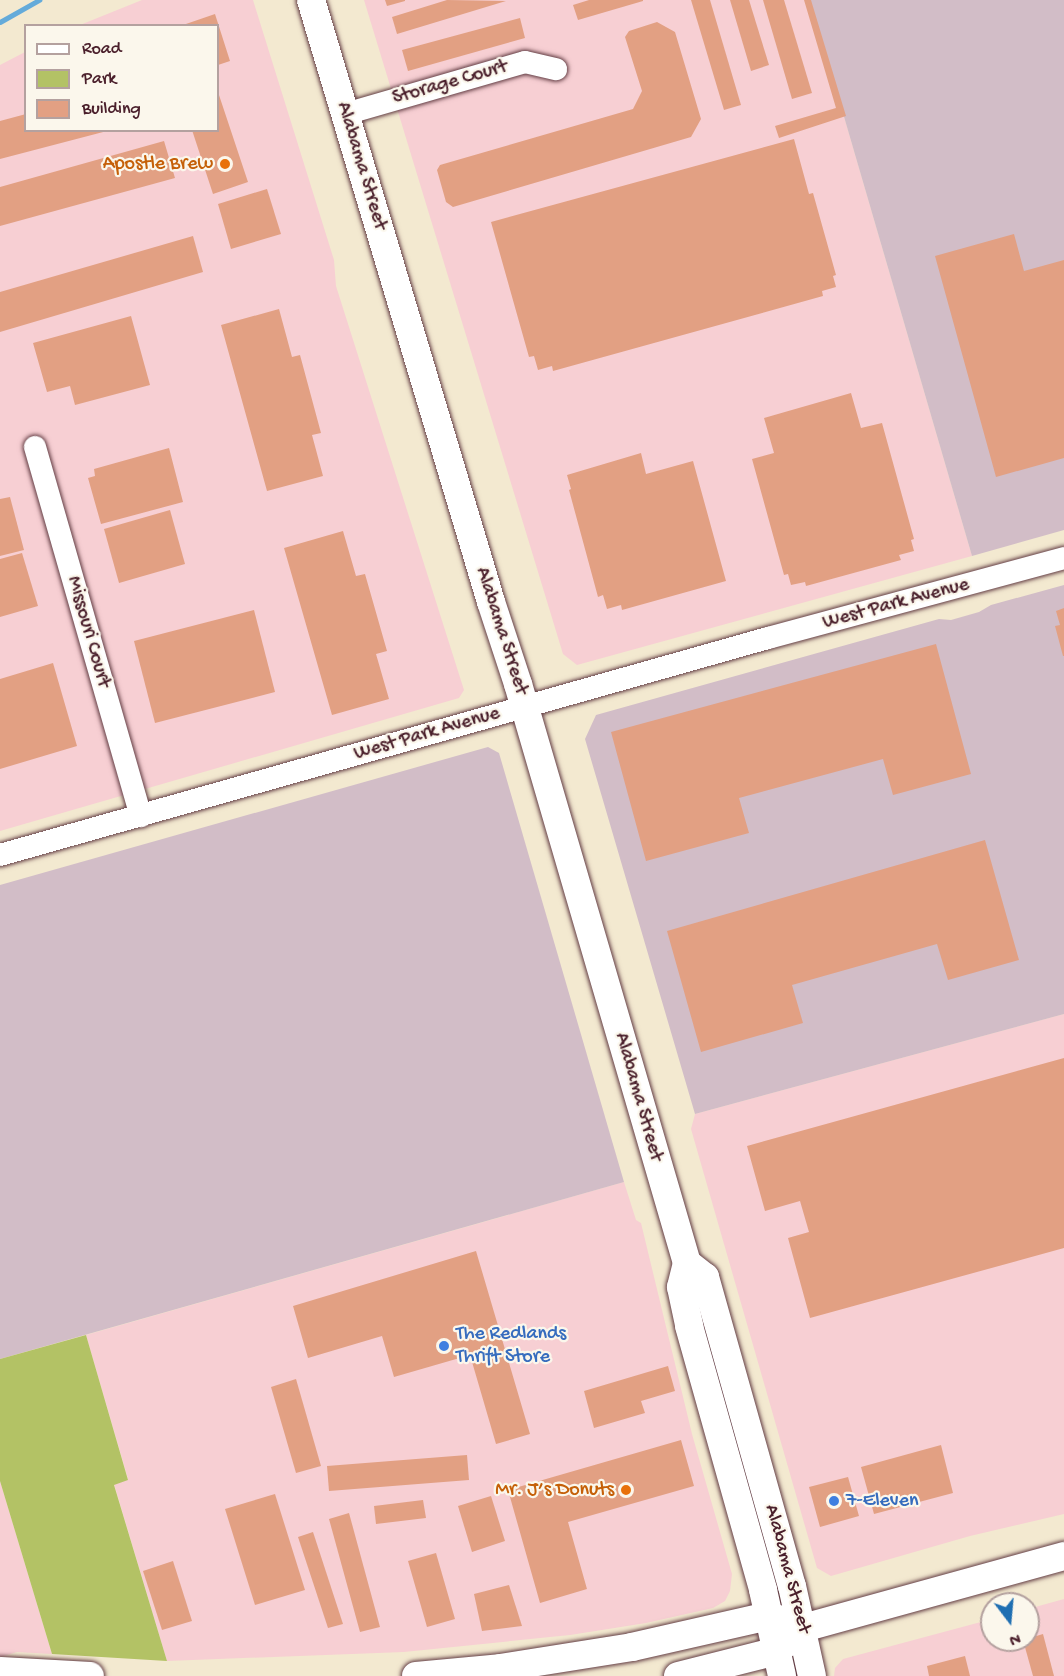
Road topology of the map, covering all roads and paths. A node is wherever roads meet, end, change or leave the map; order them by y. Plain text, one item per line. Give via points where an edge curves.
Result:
1 (311, 0) edge
2 (555, 69) dead end
3 (345, 114) junction
4 (35, 447) dead end
5 (1064, 558) edge
6 (525, 706) junction
7 (141, 816) junction
8 (0, 855) edge
9 (687, 1263) junction
10 (1064, 1556) edge
11 (769, 1616) junction
12 (803, 1628) junction
13 (780, 1663) edge
14 (0, 1671) edge
15 (90, 1676) edge
16 (416, 1676) edge
17 (678, 1676) edge
18 (812, 1676) edge

1 - 3 main road, Alabama Street
2 - 3 street, Storage Court via 525,62
3 - 6 main road, Alabama Street
4 - 7 street, Missouri Court
5 - 6 street, West Park Avenue
6 - 7 street, West Park Avenue
6 - 9 main road, Alabama Street
7 - 8 street, West Park Avenue
9 - 11 main road, Alabama Street via 681,1287 689,1326
9 - 12 main road, Alabama Street via 705,1277
10 - 12 main road
11 - 12 main road
11 - 13 main road, Alabama Street
11 - 16 main road via 632,1647 500,1668
12 - 13 main road
12 - 18 main road, Alabama Street
13 - 17 main road
14 - 15 main road

